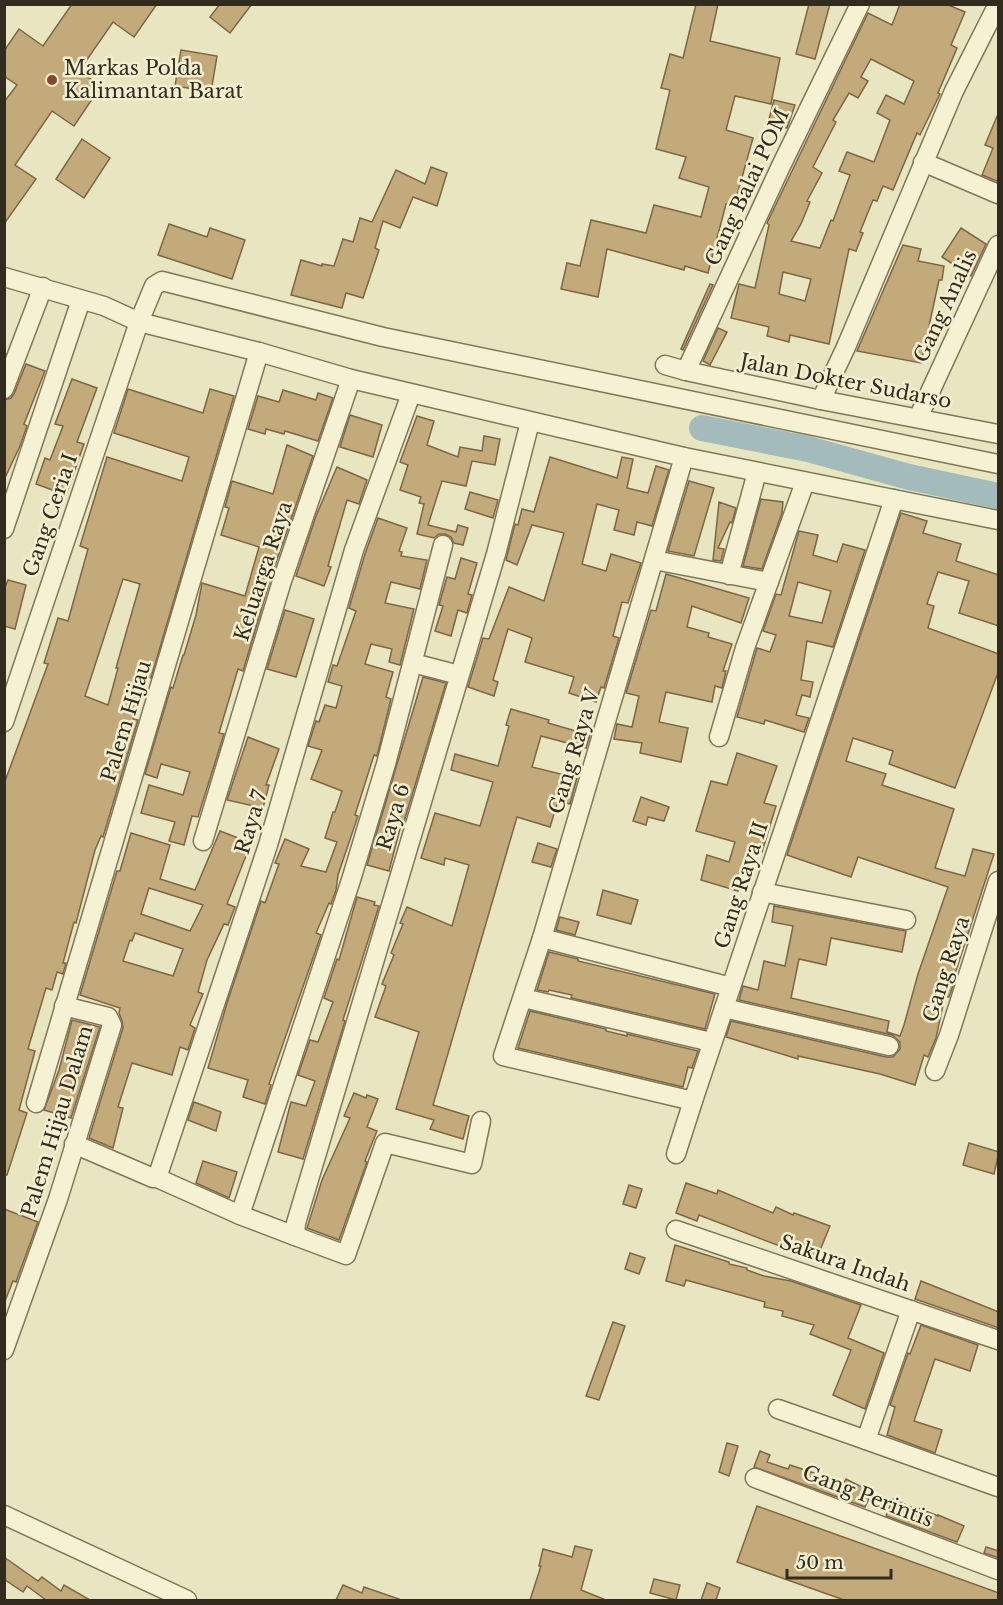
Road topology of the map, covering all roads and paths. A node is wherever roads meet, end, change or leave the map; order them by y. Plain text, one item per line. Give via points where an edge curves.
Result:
1 (860, 4) edge
2 (997, 8) edge
3 (923, 162) junction
4 (999, 194) edge
5 (999, 245) edge
6 (4, 277) edge
7 (43, 287) junction
8 (81, 300) junction
9 (139, 322) junction
10 (259, 352) junction
11 (665, 364) dead end
12 (686, 371) junction
13 (351, 379) junction
14 (4, 389) edge
15 (411, 393) junction
16 (821, 400) junction
17 (918, 418) junction
18 (530, 423) junction
19 (998, 434) edge
20 (684, 457) junction
21 (995, 463) edge
22 (757, 472) junction
23 (805, 482) junction
24 (894, 499) junction
25 (999, 520) edge
26 (4, 529) edge
27 (442, 544) dead end
28 (654, 560) junction
29 (729, 574) junction
30 (769, 582) junction
31 (413, 663) junction
32 (459, 675) junction
33 (4, 722) edge
34 (719, 737) dead end
35 (204, 840) dead end
36 (999, 881) edge
37 (762, 892) junction
38 (906, 920) dead end
39 (542, 938) junction
40 (731, 987) junction
41 (523, 998) junction
42 (64, 1006) junction
43 (724, 1008) junction
44 (711, 1042) junction
45 (889, 1046) dead end
46 (935, 1071) dead end
47 (693, 1101) junction
48 (36, 1102) dead end
49 (481, 1121) dead end
50 (74, 1144) junction
51 (676, 1154) dead end
52 (155, 1177) junction
53 (240, 1215) junction
54 (296, 1229) junction
55 (676, 1230) dead end
56 (911, 1310) junction
57 (999, 1340) edge
58 (4, 1350) edge
59 (778, 1409) dead end
60 (866, 1440) junction
61 (755, 1478) dead end
62 (999, 1487) edge
63 (4, 1515) edge
64 (999, 1570) edge
65 (187, 1600) edge

1 - 12 street, Gang Balai POM
2 - 3 street
3 - 4 street
3 - 16 street
5 - 17 street, Gang Analis
6 - 7 street
7 - 8 street
7 - 14 street
8 - 9 street
8 - 26 street
9 - 10 street
9 - 21 street, Gang Ceria I via 154,286 169,282 383,337
9 - 33 street, Gang Ceria I
10 - 13 street
10 - 42 street, Palem Hijau
11 - 12 street
12 - 16 street, Jalan Dokter Sudarso
13 - 15 street
13 - 35 street, Keluarga Raya via 282,581
15 - 18 street
15 - 52 street, Raya 7 via 354,550 268,845
16 - 17 street, Jalan Dokter Sudarso
17 - 19 street, Jalan Dokter Sudarso
18 - 20 street
18 - 32 street, Raya 6
19 - 21 street
20 - 22 street
20 - 28 street, Gang Raya V
22 - 23 street
22 - 29 street
23 - 24 street
23 - 30 street
24 - 25 street
24 - 37 street, Gang Raya II
27 - 31 street, Raya 6
28 - 29 street
28 - 39 street, Gang Raya V
29 - 30 street
30 - 34 street
31 - 32 street
31 - 53 street, Raya 6 via 351,880
32 - 54 street, Raya 6
36 - 46 street, Gang Raya
37 - 38 street
37 - 40 street, Gang Raya II
39 - 40 street
39 - 41 street, Gang Raya V
40 - 43 street, Gang Raya II
41 - 44 street
41 - 47 street, Gang Raya V via 503,1056
42 - 48 street, Palem Hijau
42 - 50 street, Palem Hijau Dalam via 108,1017 112,1025
43 - 44 street, Gang Raya II
43 - 45 street
44 - 47 street, Gang Raya II
47 - 51 street, Gang Raya II
49 - 54 street via 472,1164 385,1143 346,1255
50 - 52 street
50 - 58 street, Palem Hijau Dalam
52 - 53 street
53 - 54 street
55 - 56 street, Sakura Indah
56 - 57 street, Sakura Indah
56 - 60 street
59 - 60 street
60 - 62 street
61 - 64 street, Gang Perintis
63 - 65 street

